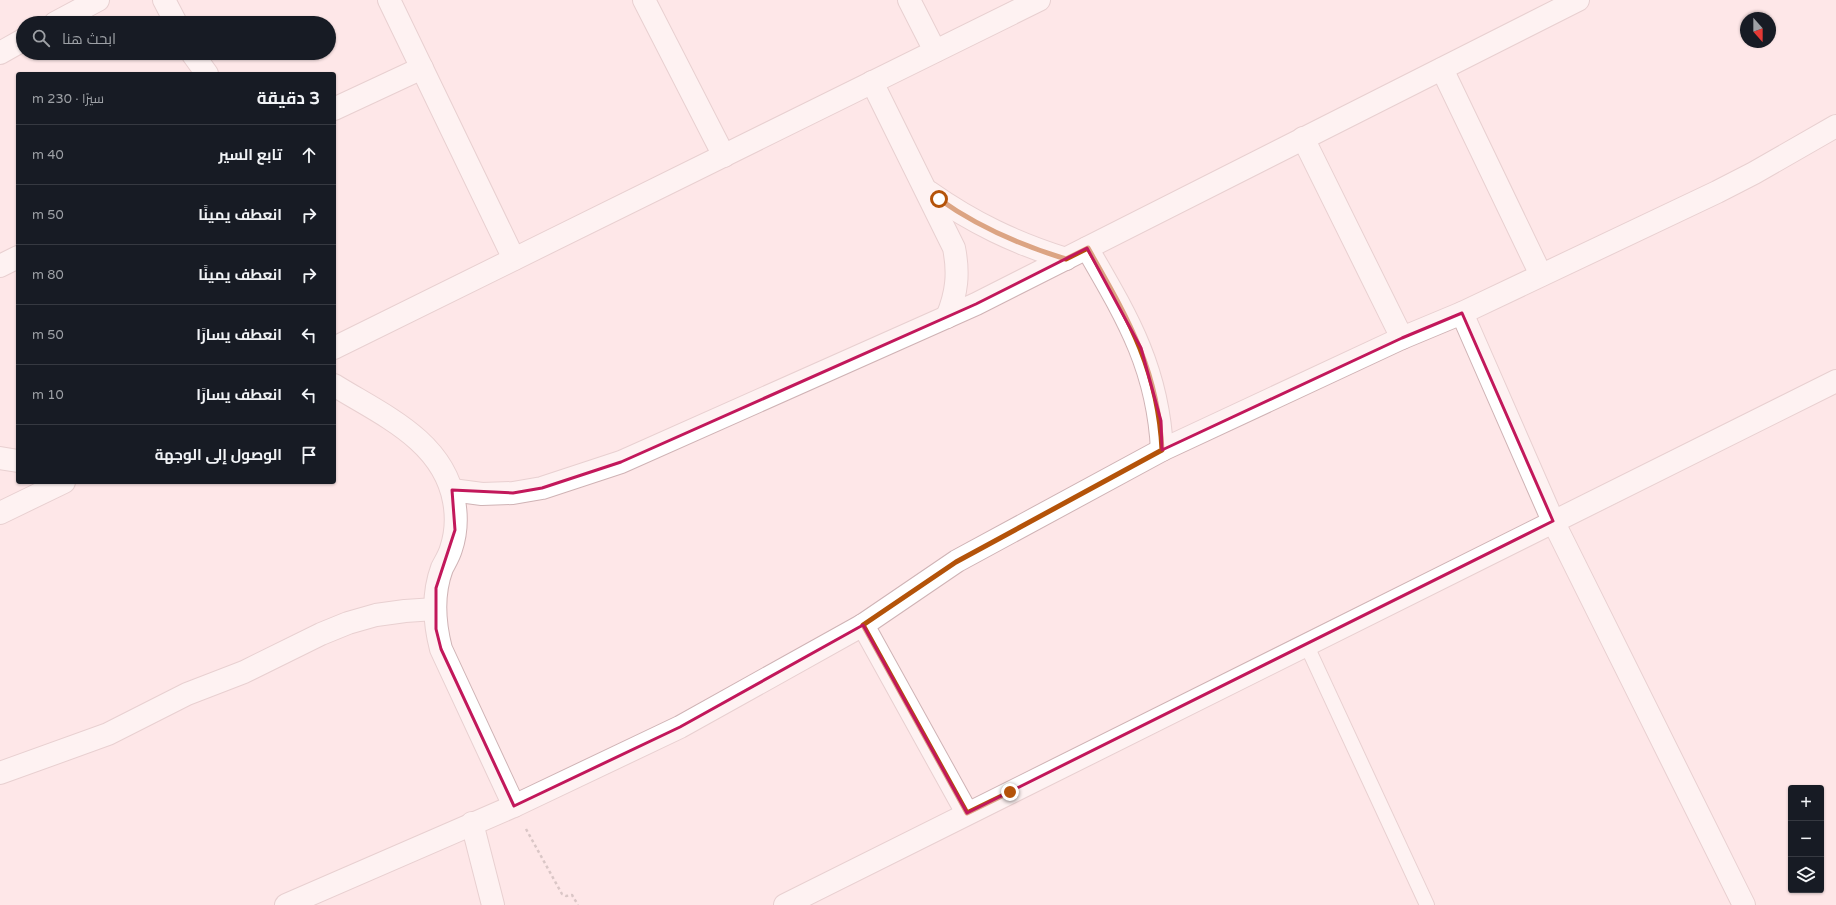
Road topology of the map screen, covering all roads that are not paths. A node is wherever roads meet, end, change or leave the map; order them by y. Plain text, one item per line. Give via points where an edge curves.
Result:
1 (98, 0) edge
2 (164, 0) edge
3 (389, 0) edge
4 (644, 0) edge
5 (909, 0) edge
6 (1039, 0) edge
7 (1578, 0) edge
8 (68, 16) edge
9 (172, 16) edge
10 (16, 44) edge
11 (935, 51) junction
12 (0, 53) edge
13 (197, 60) edge
14 (422, 68) junction
15 (1442, 69) junction
16 (206, 72) edge
17 (872, 82) junction
18 (336, 108) edge
19 (1836, 126) edge
20 (1303, 138) junction
21 (724, 156) junction
22 (926, 190) junction
23 (1088, 248) junction
24 (16, 258) edge
25 (514, 259) junction
26 (1066, 259) junction
27 (0, 266) edge
28 (1541, 275) junction
29 (1462, 313) junction
30 (947, 317) junction
31 (1402, 338) junction
32 (336, 347) edge
33 (1836, 381) edge
34 (336, 386) edge
35 (1162, 450) junction
36 (0, 458) edge
37 (16, 461) edge
38 (57, 484) edge
39 (452, 490) junction
40 (0, 513) edge
41 (1553, 521) junction
42 (435, 609) junction
43 (863, 625) junction
44 (1306, 644) junction
45 (0, 773) edge
46 (514, 806) junction
47 (967, 813) junction
48 (472, 823) junction
49 (286, 905) edge
50 (493, 905) edge
51 (785, 905) edge
52 (1427, 905) edge
53 (1744, 905) edge

1 - 8 street
2 - 9 street
3 - 14 street
4 - 21 street
5 - 11 street
6 - 11 street
7 - 15 street
10 - 12 street
11 - 17 street
13 - 16 street
14 - 18 street
14 - 25 street
15 - 20 street
15 - 28 street
17 - 21 street
17 - 22 street
19 - 28 street via 1748,176
20 - 23 street
20 - 31 street
21 - 25 street
22 - 26 street via 972,220 1007,238
22 - 30 street via 949,235 957,262 956,290
23 - 26 street
23 - 35 street via 1126,315 1141,348 1159,413
24 - 27 street
25 - 32 street
26 - 30 street
28 - 29 street
29 - 31 street
29 - 41 street
30 - 39 street via 621,462 542,488 513,493 482,494
31 - 35 street
33 - 41 street
34 - 39 street via 421,440 445,472
35 - 43 street via 956,562
36 - 37 street
38 - 40 street
39 - 42 street via 456,510 455,530 451,550 436,588
41 - 44 street
41 - 53 street
42 - 45 street via 405,610 348,623 244,672 187,694 108,734
42 - 46 street via 441,649
43 - 46 street via 680,727
43 - 47 street
44 - 47 street
44 - 52 lane
46 - 48 street
47 - 51 street
48 - 49 street
48 - 50 street

